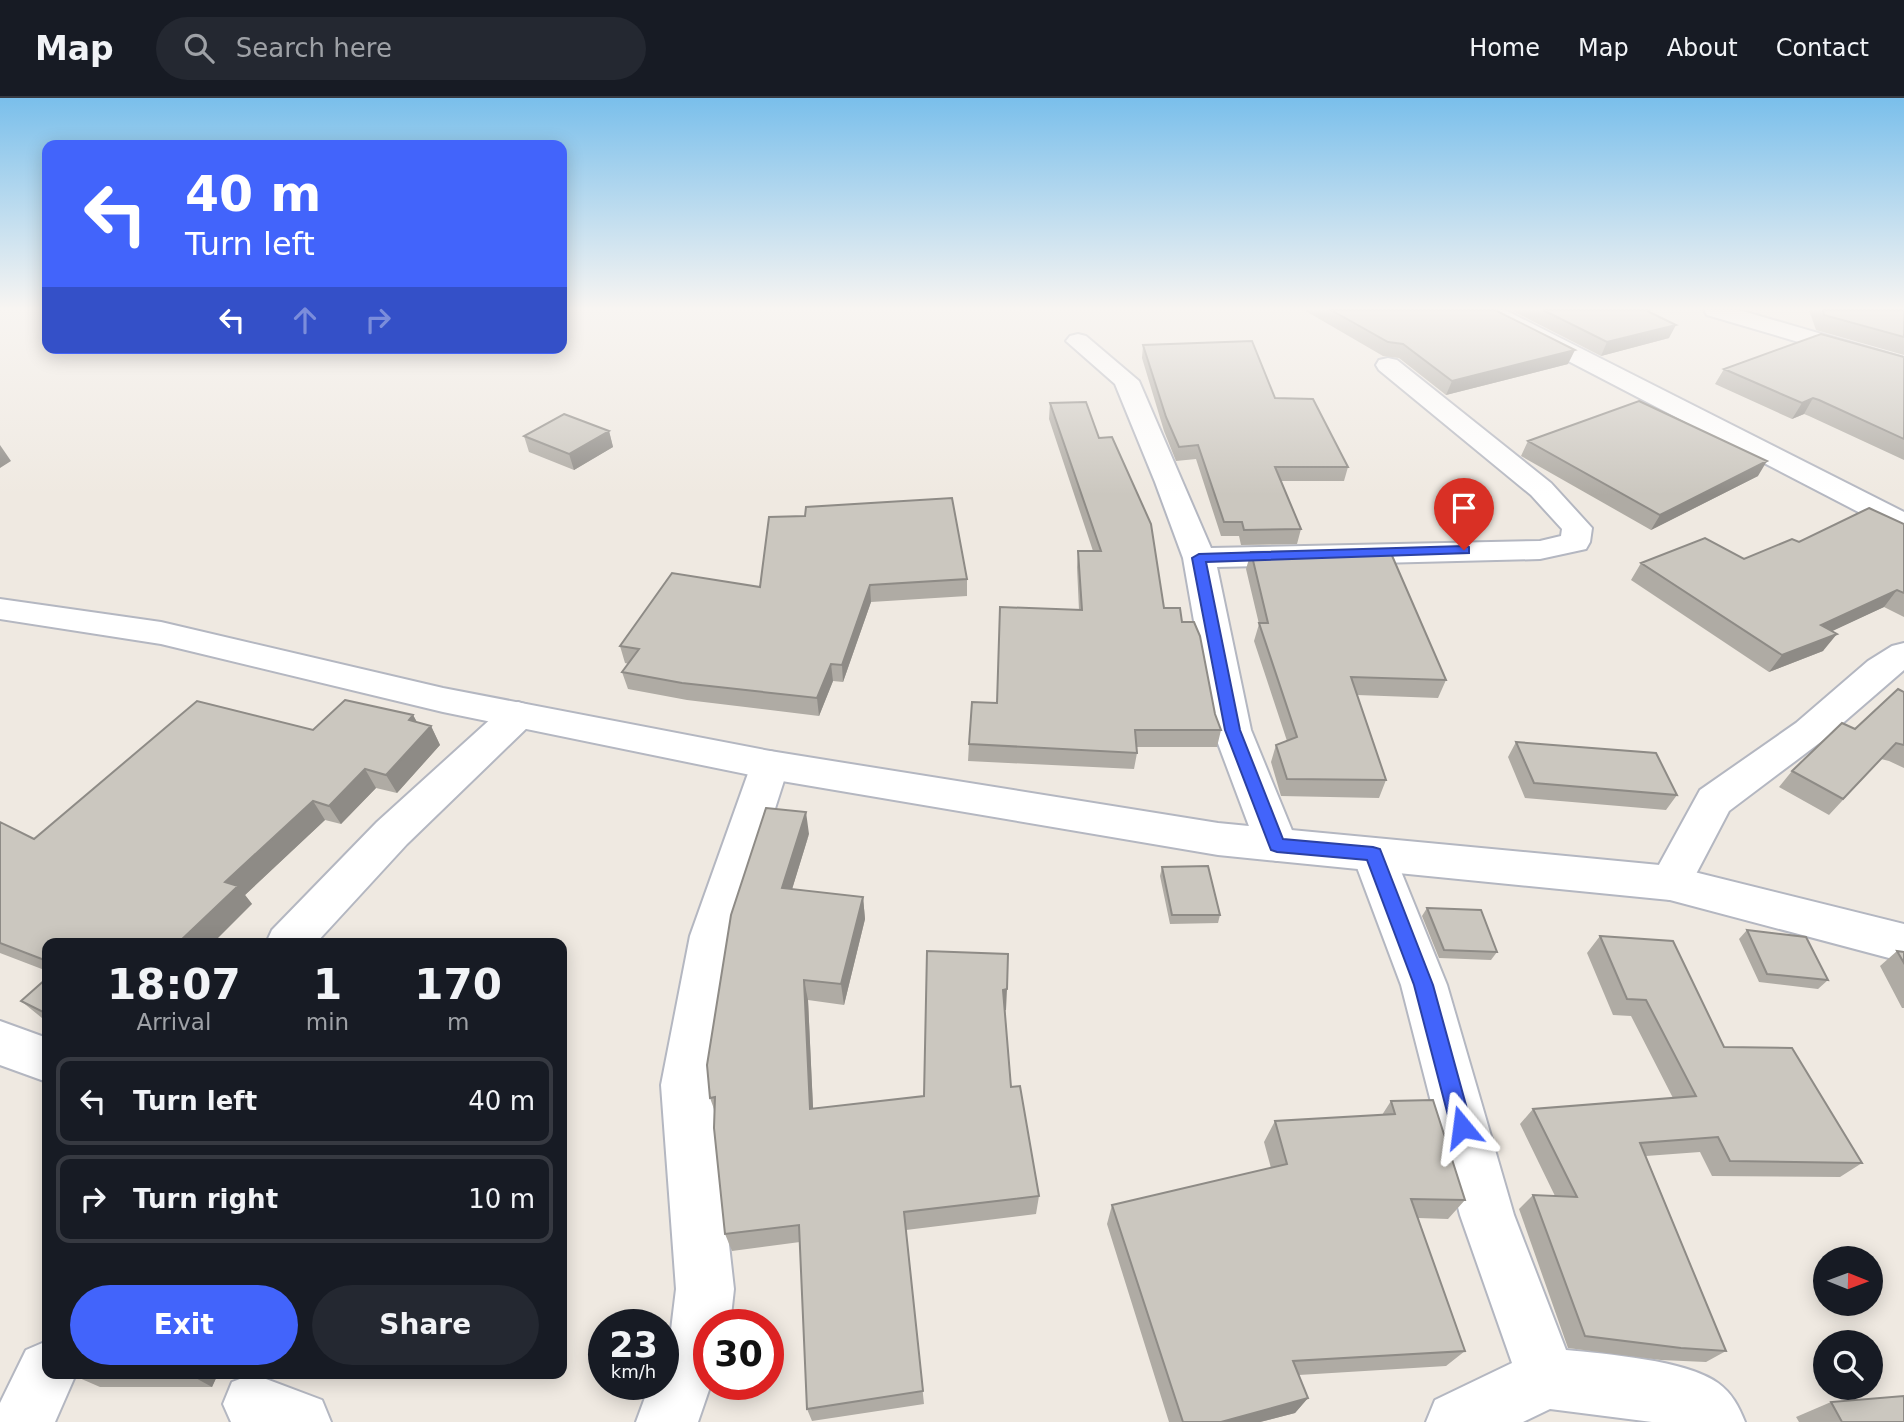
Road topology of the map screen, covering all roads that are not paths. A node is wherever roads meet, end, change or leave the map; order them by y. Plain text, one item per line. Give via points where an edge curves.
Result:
1 (1115, 372) edge
2 (1396, 372) edge
3 (1605, 372) edge
4 (1904, 524) edge
5 (1199, 558) junction
6 (0, 609) edge
7 (1904, 654) edge
8 (518, 715) junction
9 (770, 765) junction
10 (1277, 845) junction
11 (1373, 854) junction
12 (1670, 883) junction
13 (293, 938) edge
14 (1904, 943) edge
15 (0, 1043) edge
16 (42, 1058) edge
17 (1547, 1378) junction
18 (43, 1379) edge
19 (23, 1422) edge
20 (667, 1422) edge
21 (1457, 1422) edge
22 (1714, 1422) edge

1 - 5 street via 1126,381
2 - 5 street via 1541,489 1577,528 1575,542 1540,550
3 - 4 street
5 - 10 street via 1232,730
6 - 8 street via 160,633
7 - 12 street via 1809,732 1714,801
8 - 9 street
8 - 13 street via 392,833
9 - 10 street
9 - 20 street via 712,936 686,1085 705,1289 700,1329
10 - 11 street
11 - 12 street
11 - 17 street via 1424,985 1488,1215
12 - 14 street
15 - 16 street
17 - 21 street
17 - 22 street via 1639,1388 1696,1404
18 - 19 street

